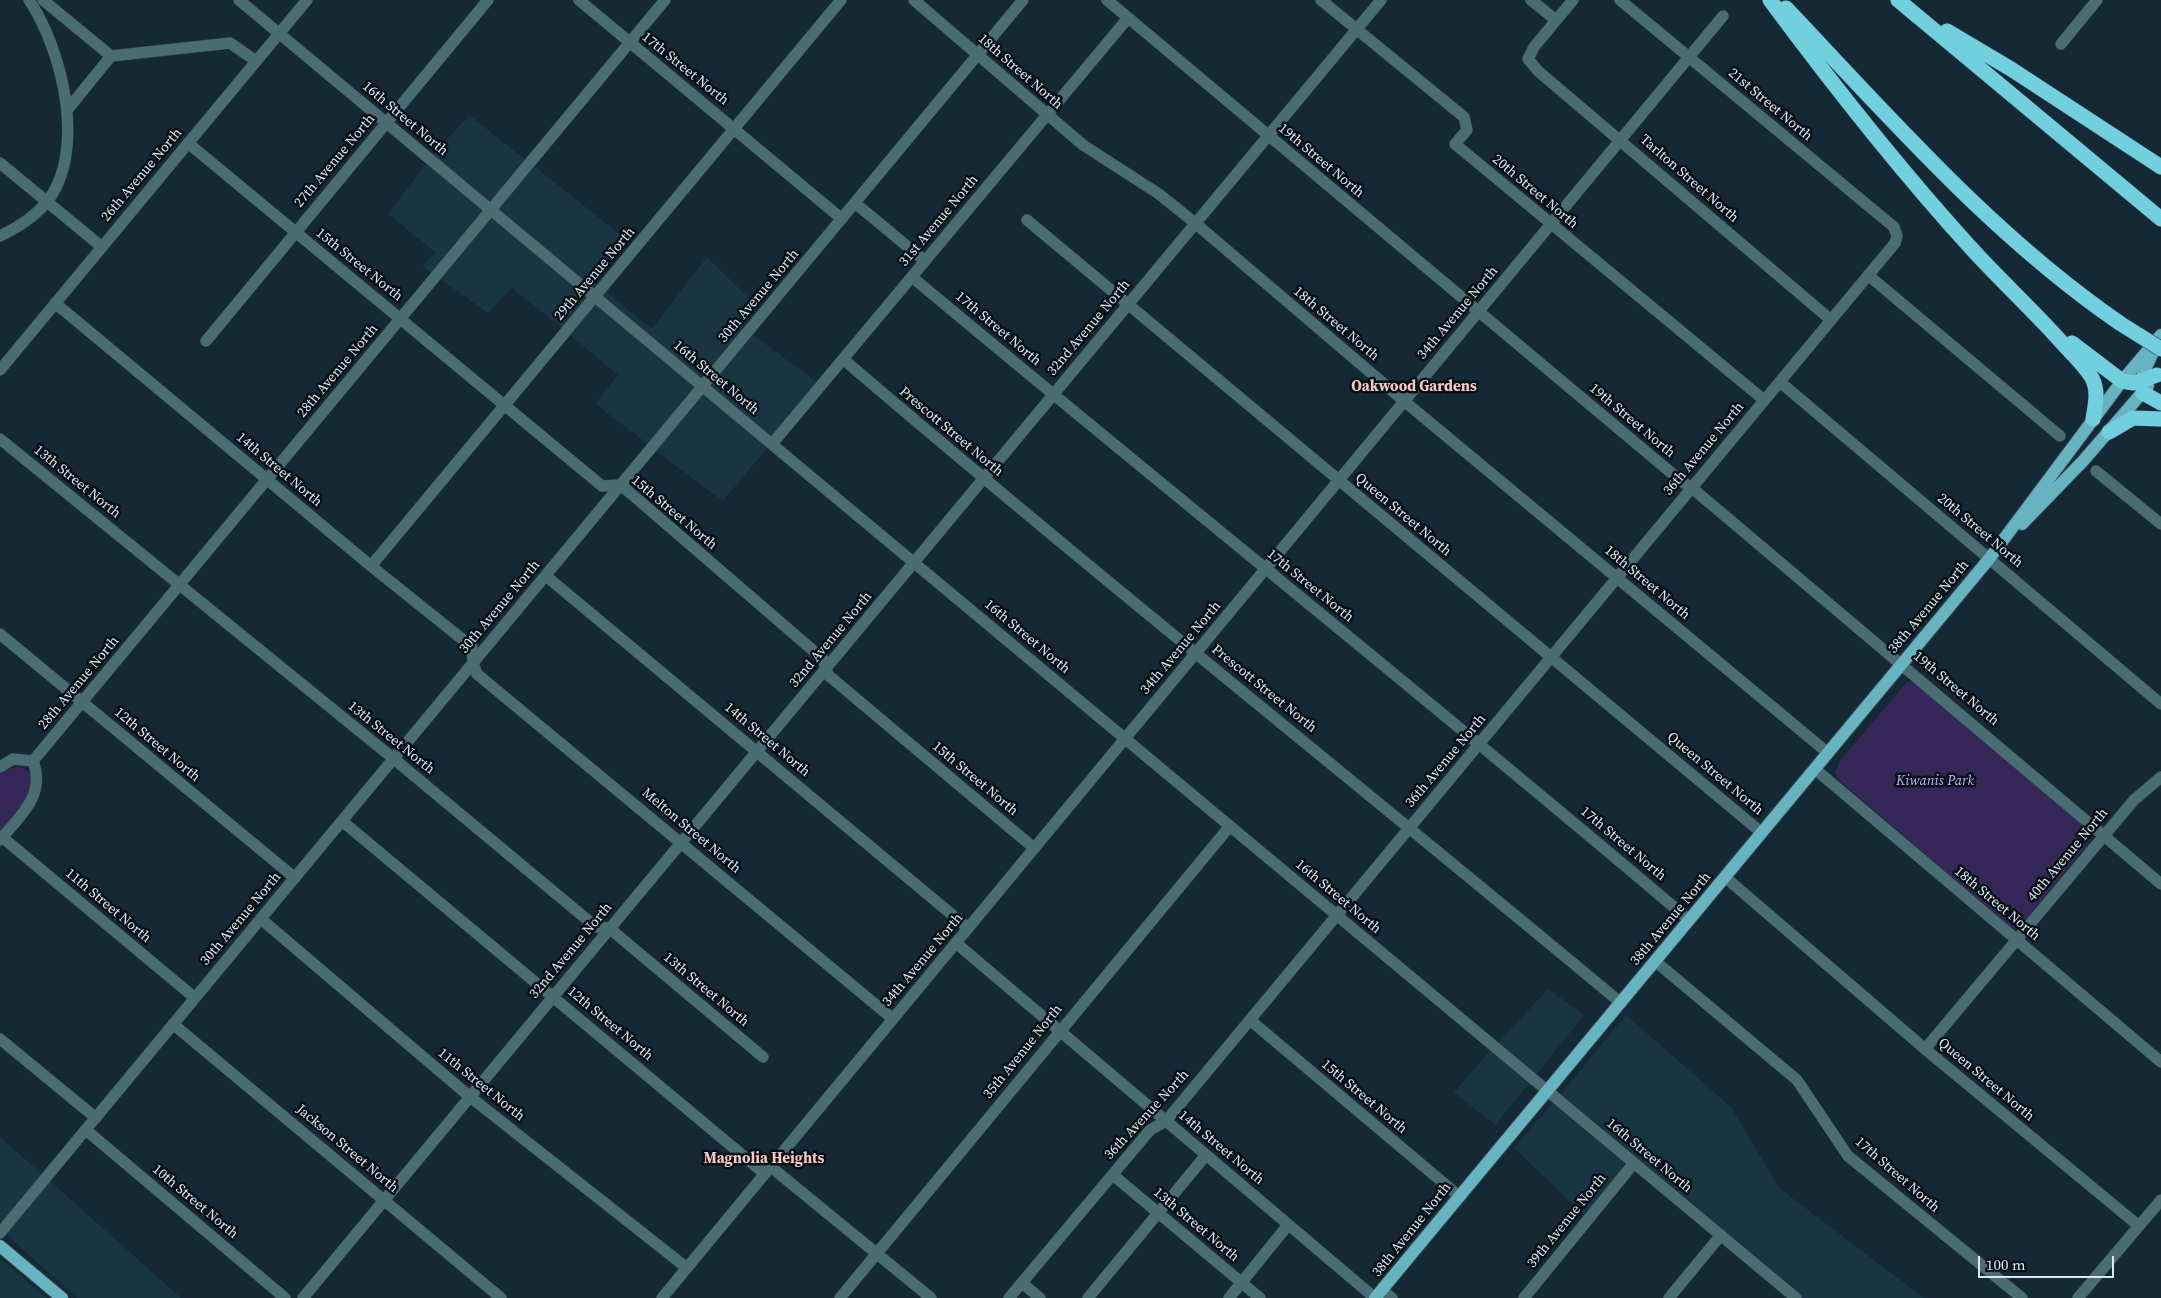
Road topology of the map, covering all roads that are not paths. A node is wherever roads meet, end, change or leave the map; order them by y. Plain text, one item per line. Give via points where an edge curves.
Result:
1 (29, 0) edge
2 (44, 0) edge
3 (239, 0) edge
4 (307, 0) edge
5 (488, 0) edge
6 (579, 0) edge
7 (665, 0) edge
8 (841, 0) edge
9 (914, 0) edge
10 (1023, 0) edge
11 (1107, 0) edge
12 (1321, 0) edge
13 (1381, 0) edge
14 (1532, 0) edge
15 (1573, 0) edge
16 (1620, 0) edge
17 (1770, 0) edge
18 (1778, 0) edge
19 (2097, 0) edge
20 (1904, 5) edge
21 (1723, 16) dead end
22 (1128, 18) junction
23 (1556, 20) junction
24 (1356, 30) junction
25 (279, 33) junction
26 (630, 43) junction
27 (2060, 44) dead end
28 (111, 56) junction
29 (976, 56) junction
30 (1689, 58) junction
31 (256, 61) junction
32 (68, 109) junction
33 (1046, 116) junction
34 (386, 122) junction
35 (734, 129) junction
36 (1268, 136) junction
37 (1621, 140) junction
38 (188, 143) junction
39 (0, 163) edge
40 (2161, 167) edge
41 (47, 202) junction
42 (855, 203) junction
43 (491, 210) junction
44 (842, 219) junction
45 (2161, 219) edge
46 (1027, 220) dead end
47 (1195, 223) junction
48 (1550, 225) junction
49 (295, 232) junction
50 (0, 236) edge
51 (1897, 236) joint
52 (102, 247) junction
53 (925, 261) junction
54 (1868, 275) junction
55 (912, 277) junction
56 (595, 296) junction
57 (55, 303) junction
58 (1128, 305) junction
59 (1479, 312) junction
60 (401, 319) junction
61 (2042, 319) junction
62 (1831, 320) junction
63 (2161, 336) edge
64 (206, 341) dead end
65 (2161, 349) edge
66 (843, 359) junction
67 (0, 370) edge
68 (2159, 373) edge
69 (2122, 381) junction
70 (1780, 382) junction
71 (703, 386) junction
72 (2142, 387) junction
73 (1053, 395) junction
74 (1764, 400) junction
75 (1404, 401) junction
76 (2161, 403) edge
77 (504, 406) junction
78 (2093, 419) junction
79 (2161, 419) edge
80 (2109, 432) junction
81 (2060, 436) dead end
82 (0, 439) edge
83 (772, 444) junction
84 (2096, 471) dead end
85 (983, 479) junction
86 (267, 480) junction
87 (1338, 481) junction
88 (621, 485) junction
89 (1692, 488) junction
90 (2161, 524) edge
91 (1989, 558) junction
92 (914, 562) junction
93 (371, 566) junction
94 (1265, 569) junction
95 (546, 576) junction
96 (1617, 578) junction
97 (180, 585) junction
98 (0, 634) edge
99 (1196, 653) junction
100 (1552, 658) junction
101 (473, 663) junction
102 (1902, 663) junction
103 (826, 669) junction
104 (82, 702) junction
105 (2161, 704) edge
106 (1125, 739) junction
107 (1480, 744) junction
108 (757, 752) junction
109 (1828, 753) junction
110 (394, 759) junction
111 (34, 761) junction
112 (0, 767) edge
113 (1814, 769) junction
114 (2161, 777) edge
115 (342, 821) junction
116 (1230, 826) junction
117 (1411, 827) junction
118 (1762, 832) junction
119 (2104, 835) junction
120 (1, 839) edge
121 (681, 842) junction
122 (1034, 848) junction
123 (1725, 877) junction
124 (295, 878) junction
125 (2161, 884) edge
126 (1338, 916) junction
127 (261, 919) junction
128 (1689, 920) junction
129 (610, 928) junction
130 (968, 928) junction
131 (2016, 940) junction
132 (956, 943) junction
133 (1655, 961) junction
134 (553, 996) junction
135 (195, 998) junction
136 (1620, 1003) junction
137 (893, 1019) junction
138 (1250, 1020) junction
139 (174, 1024) junction
140 (1060, 1031) junction
141 (0, 1039) edge
142 (1924, 1049) junction
143 (763, 1057) dead end
144 (2161, 1062) edge
145 (1548, 1091) junction
146 (470, 1096) junction
147 (96, 1118) junction
148 (1166, 1121) junction
149 (86, 1130) junction
150 (1206, 1155) junction
151 (1634, 1163) junction
152 (768, 1171) junction
153 (1113, 1175) junction
154 (1459, 1196) junction
155 (384, 1200) junction
156 (2161, 1200) edge
157 (1158, 1212) junction
158 (1288, 1225) junction
159 (2139, 1226) junction
160 (0, 1233) edge
161 (1721, 1235) junction
162 (0, 1246) edge
163 (877, 1253) junction
164 (687, 1268) junction
165 (1241, 1282) junction
166 (1022, 1283) junction
167 (1381, 1296) edge
168 (2083, 1296) edge
169 (62, 1298) edge
170 (285, 1298) edge
171 (303, 1298) edge
172 (500, 1298) edge
173 (662, 1298) edge
174 (840, 1298) edge
175 (931, 1298) edge
176 (1010, 1298) edge
177 (1040, 1298) edge
178 (1088, 1298) edge
179 (1229, 1298) edge
180 (1260, 1298) edge
181 (1524, 1298) edge
182 (1670, 1298) edge
183 (1796, 1298) edge
184 (2022, 1298) edge

1 - 32 street via 42,18 60,64
2 - 28 street
3 - 25 street, 16th Street North
4 - 25 street, 26th Avenue North
5 - 34 street, 27th Avenue North
6 - 26 street, 17th Street North
7 - 26 street, 28th Avenue North
8 - 35 street, 29th Avenue North
9 - 29 street, 18th Street North via 972,49
10 - 29 street, 30th Avenue North
11 - 22 street, 19th Street North
12 - 24 street, 20th Street North
13 - 24 street, 32nd Avenue North
14 - 23 street
15 - 23 street
16 - 30 street, 21st Street North
17 - 61 highway via 1932,204
18 - 65 highway, bridge via 1989,218 2056,277
19 - 27 street
20 - 40 highway via 2011,69
20 - 45 highway
21 - 30 street, 34th Avenue North
22 - 33 street, 31st Avenue North
22 - 36 street, 19th Street North
23 - 37 street, Tarlton Street North via 1528,59
24 - 36 street, 32nd Avenue North
24 - 48 street, 20th Street North via 1464,117 1467,130 1455,144
25 - 31 street, 26th Avenue North
25 - 34 street, 16th Street North
26 - 35 street, 17th Street North
26 - 43 street, 28th Avenue North
28 - 31 street via 230,43
28 - 32 street
29 - 33 street, 18th Street North
29 - 42 street, 30th Avenue North
30 - 37 street, 34th Avenue North
30 - 51 street, 21st Street North via 1894,227
31 - 38 street, 26th Avenue North
32 - 41 street via 67,142 61,173
33 - 47 street, 18th Street North via 1082,145 1159,194
33 - 53 street, 31st Avenue North
34 - 43 street, 16th Street North
34 - 49 street, 27th Avenue North
35 - 44 street, 17th Street North
35 - 56 street, 29th Avenue North
36 - 47 street, 32nd Avenue North
36 - 59 street, 19th Street North
37 - 48 street, 34th Avenue North
37 - 62 street, Tarlton Street North
38 - 49 street, 15th Street North
38 - 52 street, 26th Avenue North
39 - 41 street
41 - 50 street via 21,226
41 - 52 street
42 - 44 street, 30th Avenue North
42 - 53 street
43 - 56 street, 16th Street North
43 - 60 street, 28th Avenue North
44 - 71 street, 30th Avenue North
46 - 58 street, Queen Street North
47 - 58 street, 32nd Avenue North
47 - 75 street, 18th Street North
48 - 59 street, 34th Avenue North
48 - 74 street, 20th Street North
49 - 60 street, 15th Street North
49 - 64 street, 27th Avenue North
51 - 54 street, 36th Avenue North via 1895,244
52 - 57 street, 26th Avenue North
53 - 55 street, 31st Avenue North
54 - 62 street, 36th Avenue North
54 - 81 street
55 - 66 street, 31st Avenue North
55 - 73 street, 17th Street North
56 - 71 street, 16th Street North
56 - 77 street, 29th Avenue North
57 - 67 street, 26th Avenue North
57 - 86 street, 14th Street North
58 - 73 street, 32nd Avenue North
58 - 87 street, Queen Street North
59 - 75 street, 34th Avenue North
59 - 89 street, 19th Street North
60 - 77 street, 15th Street North
60 - 86 street, 28th Avenue North
61 - 69 highway
61 - 78 highway via 2092,378 2096,392
62 - 70 street, 36th Avenue North
63 - 69 main road, 38th Avenue North
63 - 72 main road, 38th Avenue North
66 - 83 street, 31st Avenue North
66 - 85 street, Prescott Street North
68 - 72 highway
69 - 72 highway
69 - 78 main road, 38th Avenue North
70 - 74 street, 36th Avenue North
70 - 91 street, 20th Street North
71 - 83 street, 16th Street North
71 - 88 street, 30th Avenue North
72 - 76 highway
72 - 80 main road, 38th Avenue North
73 - 85 street, 32nd Avenue North
73 - 94 street, 17th Street North
74 - 89 street, 36th Avenue North
75 - 87 street, 34th Avenue North
75 - 96 street, 18th Street North
77 - 88 street, 15th Street North via 602,486
77 - 93 street, 29th Avenue North
78 - 91 main road, 38th Avenue North
79 - 80 highway via 2133,418
80 - 91 main road, 38th Avenue North
82 - 97 street, 13th Street North
83 - 92 street, 16th Street North
84 - 90 street
85 - 92 street, 32nd Avenue North
85 - 99 street, Prescott Street North
86 - 93 street, 14th Street North
86 - 97 street, 28th Avenue North
87 - 94 street, 34th Avenue North
87 - 100 street, Queen Street North
88 - 95 street, 30th Avenue North
88 - 103 street, 15th Street North via 822,659
89 - 96 street, 36th Avenue North
89 - 102 street, 19th Street North
91 - 102 main road, 38th Avenue North
91 - 105 street, 20th Street North
92 - 103 street, 32nd Avenue North
92 - 106 street, 16th Street North
93 - 101 street, 14th Street North via 472,647
94 - 99 street, 34th Avenue North
94 - 107 street, 17th Street North
95 - 101 street, 30th Avenue North
95 - 108 street, 14th Street North
96 - 100 street, 36th Avenue North
96 - 109 street, 18th Street North
97 - 104 street, 28th Avenue North
97 - 110 street, 13th Street North
98 - 104 street, 12th Street North
99 - 106 street, 34th Avenue North
99 - 117 street, Prescott Street North
100 - 107 street, 36th Avenue North
100 - 118 street, Queen Street North
101 - 110 street, 30th Avenue North
101 - 121 street, Melton Street North via 477,674
102 - 109 main road, 38th Avenue North
102 - 119 street, 19th Street North
103 - 108 street, 32nd Avenue North
103 - 122 street, 15th Street North via 828,675
104 - 111 street, 28th Avenue North
104 - 124 street, 12th Street North
106 - 116 street, 16th Street North
106 - 122 street, 34th Avenue North
107 - 117 street, 36th Avenue North
107 - 128 street, 17th Street North
108 - 121 street, 32nd Avenue North
108 - 130 street, 14th Street North
109 - 113 main road, 38th Avenue North
110 - 115 street, 30th Avenue North
110 - 129 street, 13th Street North via 596,927
111 - 112 street via 13,759
111 - 120 street via 38,788 30,804
113 - 118 main road, 38th Avenue North
113 - 131 street, 18th Street North
114 - 119 street, 40th Avenue North via 2134,800
115 - 124 street, 30th Avenue North
115 - 134 street, 12th Street North
116 - 126 street, 16th Street North
116 - 140 street, 35th Avenue North
117 - 126 street, 36th Avenue North
117 - 136 street, Prescott Street North
118 - 123 main road, 38th Avenue North
119 - 125 street, 19th Street North
119 - 131 street, 40th Avenue North
120 - 135 street, 11th Street North
121 - 129 street, 32nd Avenue North
121 - 137 street, Melton Street North
122 - 130 street, 34th Avenue North
123 - 128 main road, 38th Avenue North
123 - 142 street, Queen Street North
124 - 127 street, 30th Avenue North
126 - 138 street, 36th Avenue North
126 - 145 street, 16th Street North
127 - 135 street, 30th Avenue North
127 - 146 street, 11th Street North
128 - 133 main road, 38th Avenue North
129 - 134 street, 32nd Avenue North
129 - 143 street, 13th Street North
130 - 132 street, 34th Avenue North
131 - 142 street, 40th Avenue North
131 - 144 street, 18th Street North
132 - 137 street, 34th Avenue North
132 - 140 street, 14th Street North
133 - 136 main road, 38th Avenue North
133 - 184 street, 17th Street North via 1797,1080 1848,1156
134 - 146 street, 32nd Avenue North
134 - 152 street, 12th Street North
135 - 139 street, 30th Avenue North
136 - 145 main road, 38th Avenue North
137 - 152 street, 34th Avenue North
138 - 148 street, 36th Avenue North
138 - 154 street, 15th Street North
139 - 147 street, 30th Avenue North
139 - 155 street, Jackson Street North
140 - 148 street, 14th Street North
140 - 163 street, 35th Avenue North
141 - 147 street
142 - 159 street, Queen Street North
145 - 151 street, 16th Street North
145 - 154 main road, 38th Avenue North
146 - 155 street, 32nd Avenue North
146 - 164 street, 11th Street North
147 - 149 street, 30th Avenue North
148 - 150 street, 14th Street North
148 - 153 street, 36th Avenue North via 1150,1130
149 - 160 street, 30th Avenue North
149 - 170 street, 10th Street North
150 - 157 street
150 - 158 street, 14th Street North
151 - 161 street, 16th Street North
151 - 181 street, 39th Avenue North
152 - 163 street, 12th Street North
152 - 164 street, 34th Avenue North
153 - 157 street, 13th Street North
153 - 166 street, 36th Avenue North
154 - 167 main road, 38th Avenue North
155 - 171 street, 32nd Avenue North
155 - 172 street, Jackson Street North
156 - 159 street
157 - 165 street, 13th Street North
157 - 178 street
158 - 165 street
158 - 167 street, 14th Street North
159 - 168 street
161 - 182 street
161 - 183 street, 16th Street North
162 - 169 main road
163 - 174 street, 35th Avenue North
163 - 175 street, 12th Street North
164 - 173 street, 34th Avenue North
165 - 179 street
165 - 180 street, 13th Street North
166 - 176 street, 36th Avenue North
166 - 177 street

